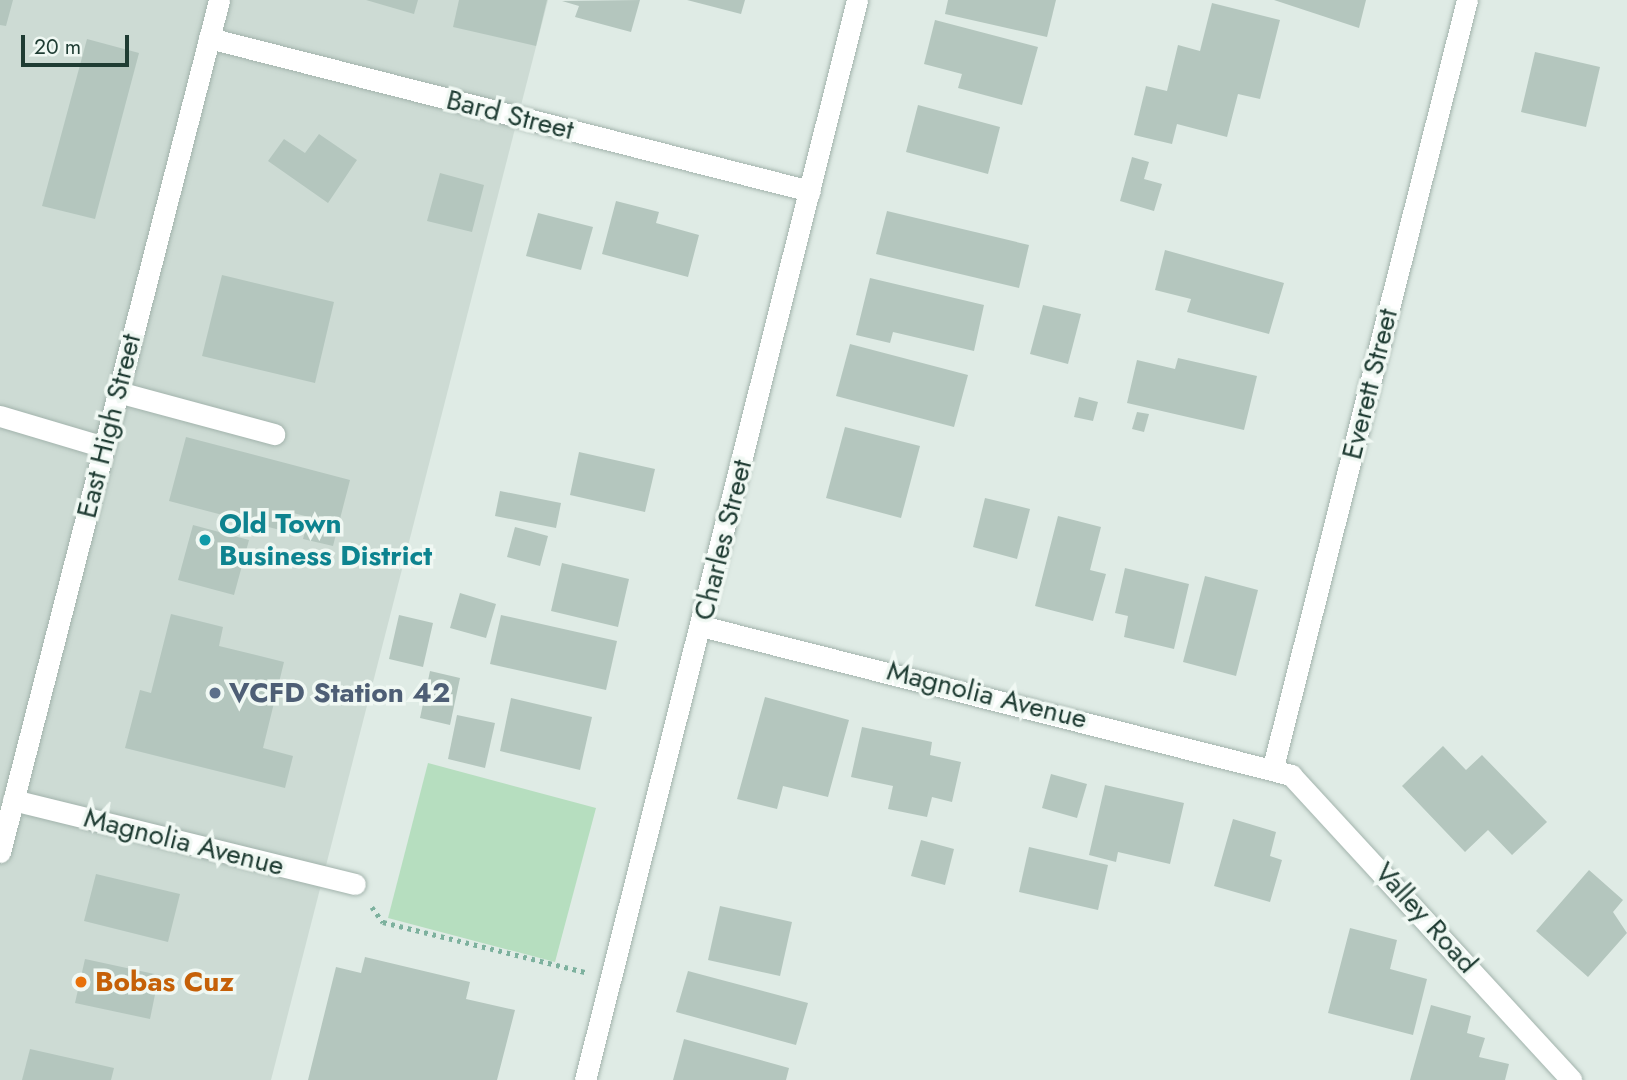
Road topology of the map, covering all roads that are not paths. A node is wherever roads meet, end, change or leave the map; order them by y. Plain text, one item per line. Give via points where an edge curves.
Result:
1 (219, 0) edge
2 (858, 0) edge
3 (1467, 0) edge
4 (209, 38) junction
5 (810, 191) junction
6 (118, 392) junction
7 (0, 416) edge
8 (274, 434) dead end
9 (104, 447) junction
10 (701, 626) junction
11 (1272, 767) junction
12 (13, 800) junction
13 (0, 852) edge
14 (355, 884) road end
15 (585, 1080) edge
16 (1570, 1080) edge

1 - 4 street, East High Street
2 - 5 street, Charles Street
3 - 11 street, Everett Street
4 - 5 street, Bard Street
4 - 6 street, East High Street
5 - 10 street, Charles Street
6 - 8 street
6 - 9 street, East High Street
7 - 9 street
9 - 12 street, East High Street
10 - 11 street, Magnolia Avenue
10 - 15 street, Charles Street
11 - 16 street, Valley Road via 1307,787
12 - 13 street, East High Street
12 - 14 street, Magnolia Avenue

